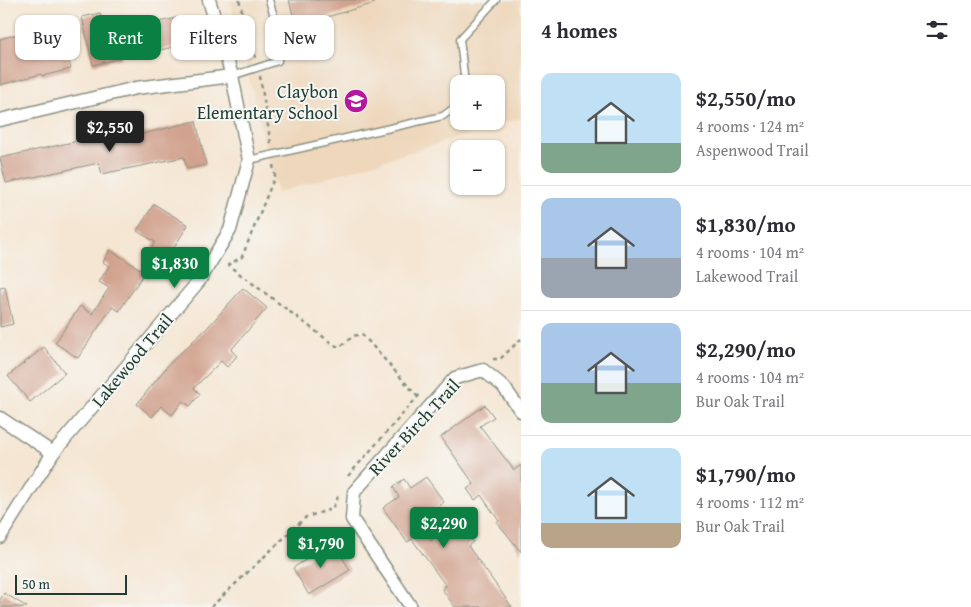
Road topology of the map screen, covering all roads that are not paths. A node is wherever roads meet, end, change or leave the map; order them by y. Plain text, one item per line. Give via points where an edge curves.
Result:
1 (209, 0) edge
2 (269, 0) edge
3 (496, 0) edge
4 (464, 75) edge
5 (232, 76) junction
6 (450, 110) edge
7 (0, 120) edge
8 (249, 160) junction
9 (521, 411) edge
10 (0, 418) edge
11 (53, 453) junction
12 (0, 537) edge
13 (411, 607) edge

1 - 5 street, Lakewood Trail
2 - 5 lane via 281,39 278,62
3 - 4 lane via 460,39
5 - 7 street via 136,88
5 - 8 street, Lakewood Trail
6 - 8 lane via 442,116
8 - 11 street, Lakewood Trail via 230,230 199,281
9 - 13 street, River Birch Trail via 504,386 483,370 455,378 354,492 352,518
10 - 11 street
11 - 12 street, Lakewood Trail

